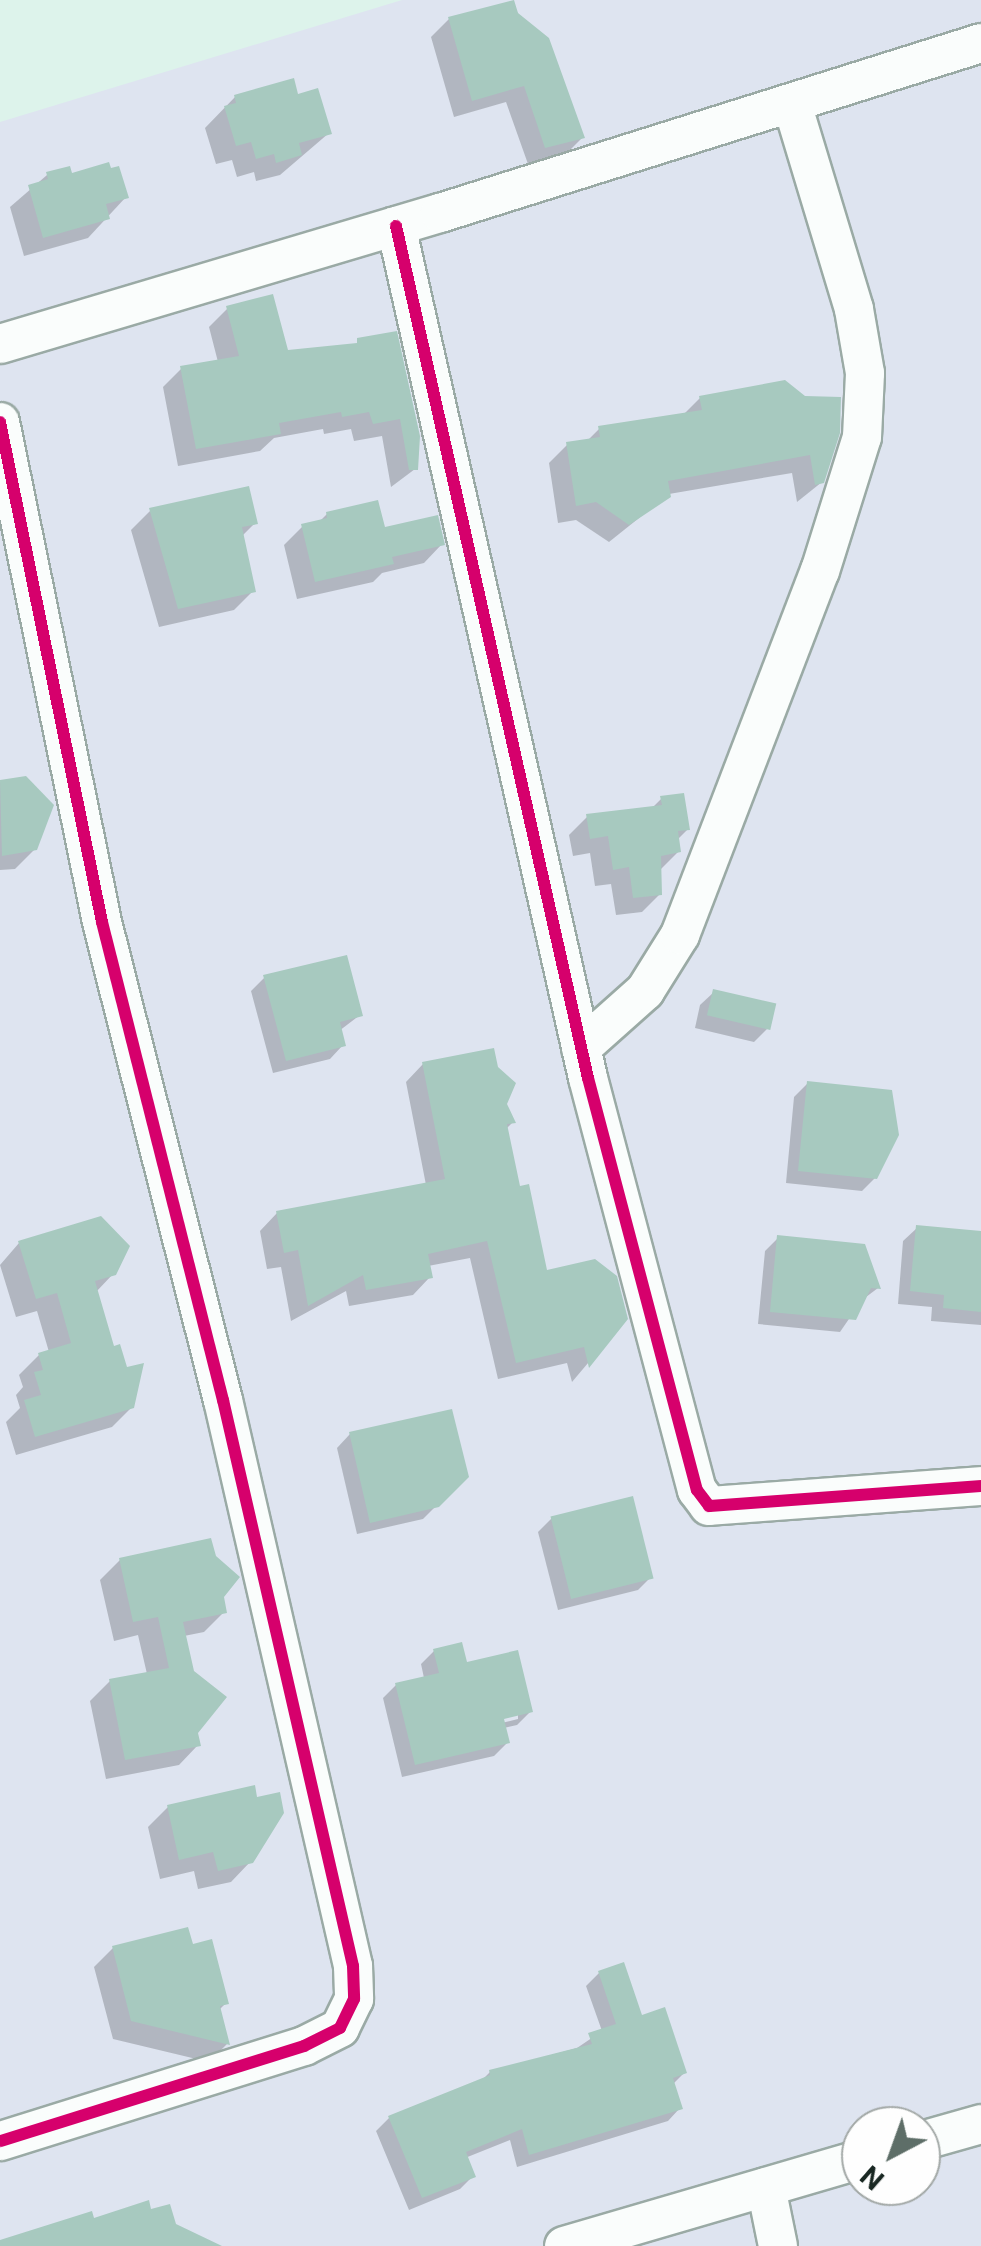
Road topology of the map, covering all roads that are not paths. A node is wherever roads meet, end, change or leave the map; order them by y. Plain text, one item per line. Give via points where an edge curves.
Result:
1 (981, 43) edge
2 (792, 103) junction
3 (396, 226) junction
4 (0, 344) edge
5 (0, 422) edge
6 (581, 1048) junction
7 (981, 1486) edge
8 (981, 2124) edge
9 (941, 2135) edge
10 (0, 2142) edge
11 (841, 2165) edge
12 (766, 2187) junction
13 (564, 2246) edge
14 (778, 2246) edge

1 - 2 street
2 - 3 street
2 - 6 street via 854,309 865,373 862,438 820,571 680,935 644,991
3 - 4 street
3 - 6 street
5 - 10 street via 102,922 223,1400 353,1966 354,1999 340,2028 304,2046
6 - 7 street via 702,1499 709,1506
8 - 9 street
11 - 12 street
12 - 13 street
12 - 14 street

